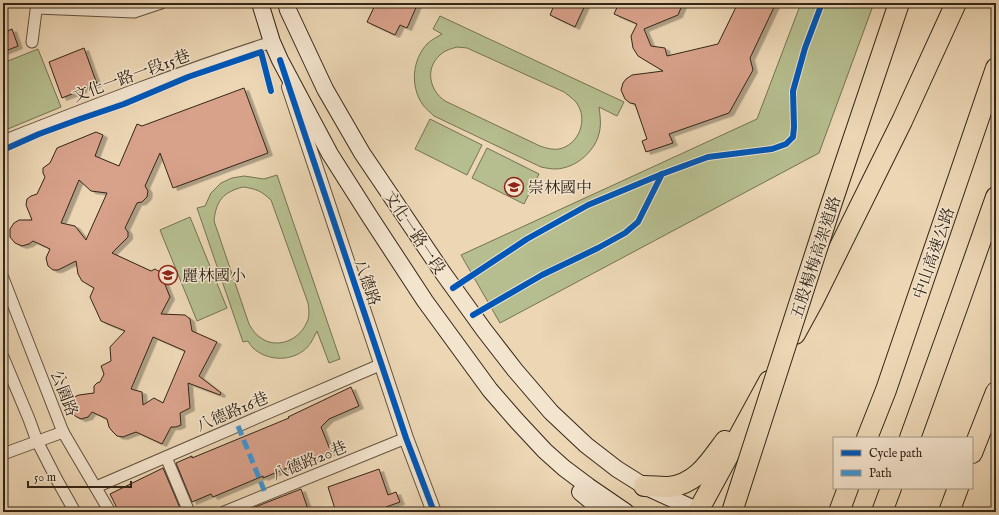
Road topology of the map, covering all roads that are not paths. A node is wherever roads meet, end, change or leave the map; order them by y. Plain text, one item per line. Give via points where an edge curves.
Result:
1 (161, 3) edge
2 (260, 3) edge
3 (286, 3) edge
4 (900, 3) edge
5 (956, 3) edge
6 (37, 5) edge
7 (32, 42) dead end
8 (272, 42) junction
9 (280, 60) junction
10 (996, 68) edge
11 (3, 141) edge
12 (996, 197) edge
13 (3, 278) edge
14 (813, 300) junction
15 (3, 357) edge
16 (382, 364) junction
17 (996, 392) edge
18 (63, 432) junction
19 (867, 437) edge
20 (910, 437) edge
21 (406, 438) junction
22 (37, 441) junction
23 (973, 450) edge
24 (545, 451) junction
25 (3, 454) edge
26 (166, 457) junction
27 (644, 486) junction
28 (96, 487) junction
29 (848, 489) edge
30 (891, 489) edge
31 (958, 489) edge
32 (76, 512) edge
33 (110, 512) edge
34 (189, 512) edge
35 (224, 512) edge
36 (434, 512) edge
37 (604, 512) edge
38 (626, 512) edge
39 (699, 512) edge
40 (732, 512) edge
41 (839, 512) edge
42 (882, 512) edge
43 (949, 512) edge

1 - 6 street via 134,12
2 - 8 main road, 文化一路一段
3 - 27 main road, 文化一路一段 via 325,89 362,153 434,261 484,330 550,412 586,445
4 - 40 highway, 五股楊梅高架道路, bridge
5 - 14 highway via 902,121
6 - 7 street
8 - 9 main road, 文化一路一段
8 - 11 street, 文化一路一段15巷
9 - 16 street, 八德路
9 - 24 main road, 文化一路一段 via 330,154 425,301 490,390
10 - 19 highway, 中山高速公路 via 886,390
12 - 20 highway
13 - 18 street, 公園路
14 - 27 highway via 791,328 725,441 702,471 687,482 669,487
14 - 39 highway
15 - 22 street
16 - 21 street, 八德路
16 - 26 street, 八德路16巷
17 - 23 highway
18 - 22 street
18 - 28 street, 公園路
21 - 35 street, 八德路20巷
21 - 36 street, 八德路
22 - 25 street
22 - 32 street
24 - 37 main road via 580,493
24 - 38 main road, 文化一路一段 via 564,468
26 - 28 street, 八德路16巷
26 - 34 street
27 - 39 main road, 文化一路一段
28 - 33 street, 公園路
29 - 41 highway
30 - 42 highway
31 - 43 highway

